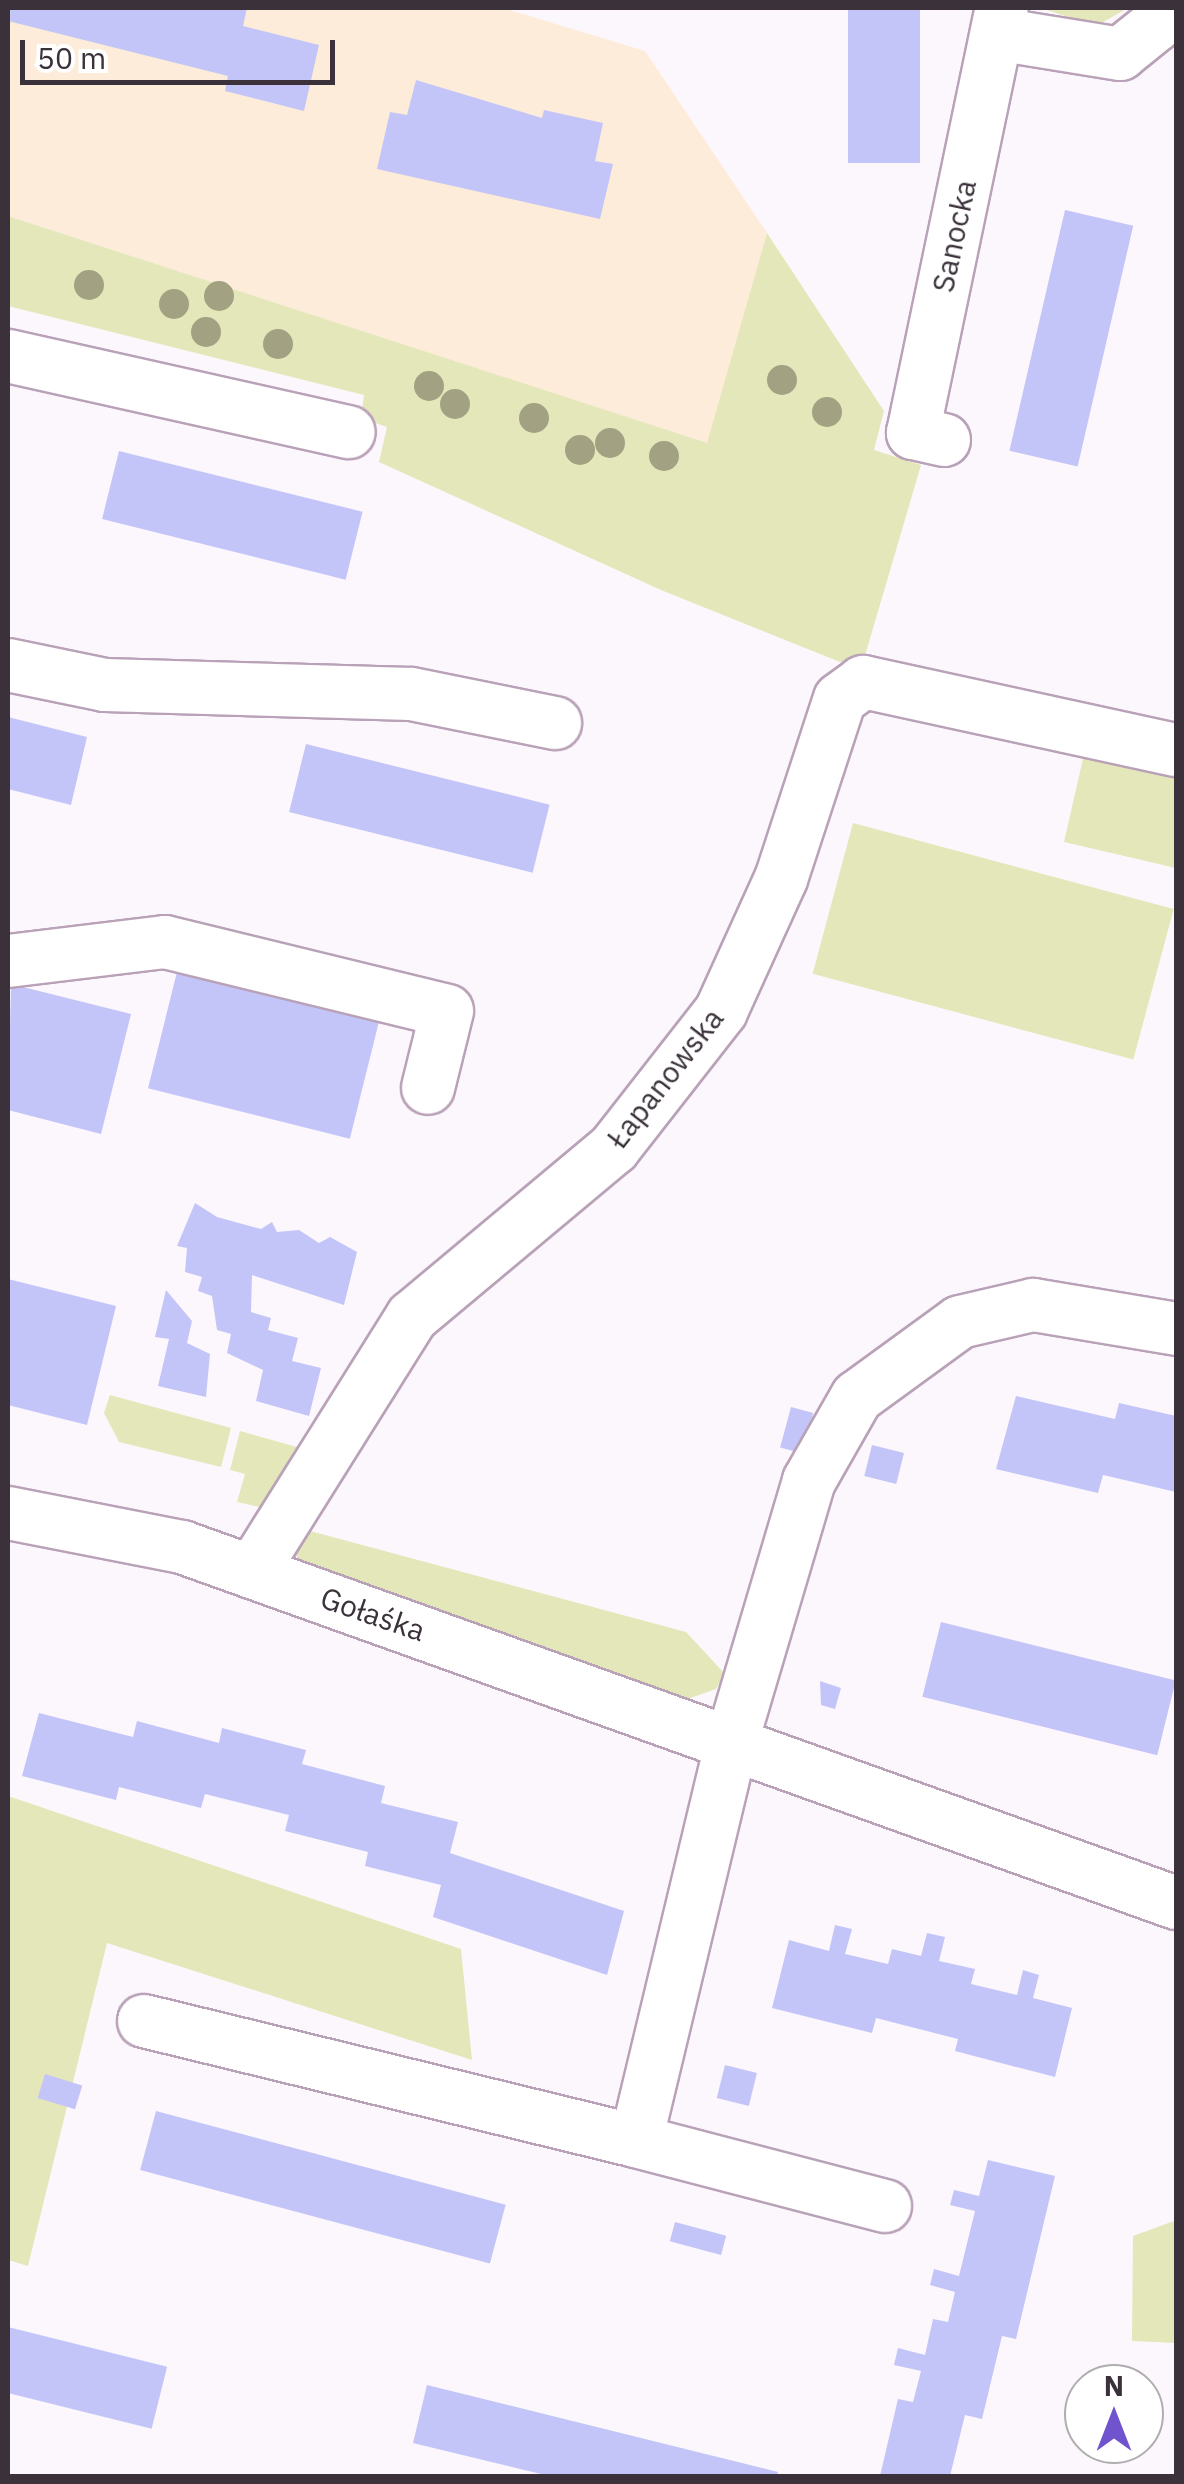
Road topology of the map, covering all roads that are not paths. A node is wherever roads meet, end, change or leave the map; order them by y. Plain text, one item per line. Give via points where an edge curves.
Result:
1 (1163, 8) edge
2 (1000, 20) edge
3 (8, 356) edge
4 (350, 432) dead end
5 (944, 440) dead end
6 (8, 664) edge
7 (555, 723) dead end
8 (1176, 750) edge
9 (8, 960) edge
10 (428, 1088) dead end
11 (1176, 1328) edge
12 (8, 1514) edge
13 (252, 1572) junction
14 (732, 1740) junction
15 (1176, 1902) edge
16 (144, 2021) dead end
17 (636, 2141) junction
18 (885, 2206) dead end

1 - 2 street via 1156,25 1120,54
2 - 5 street, Sanocka via 913,433
3 - 4 street
6 - 7 street via 104,685 410,694
8 - 13 street, Łapanowska via 863,682 840,699 781,879 721,1011 614,1148 456,1272 401,1333
9 - 10 street via 165,942 447,1011
11 - 14 street via 1062,1307 1002,1308 944,1328 880,1372 817,1458
12 - 13 street, Gołaśka via 142,1535
13 - 14 street, Gołaśka
14 - 15 street, Gołaśka
14 - 17 street
16 - 17 street
17 - 18 street

